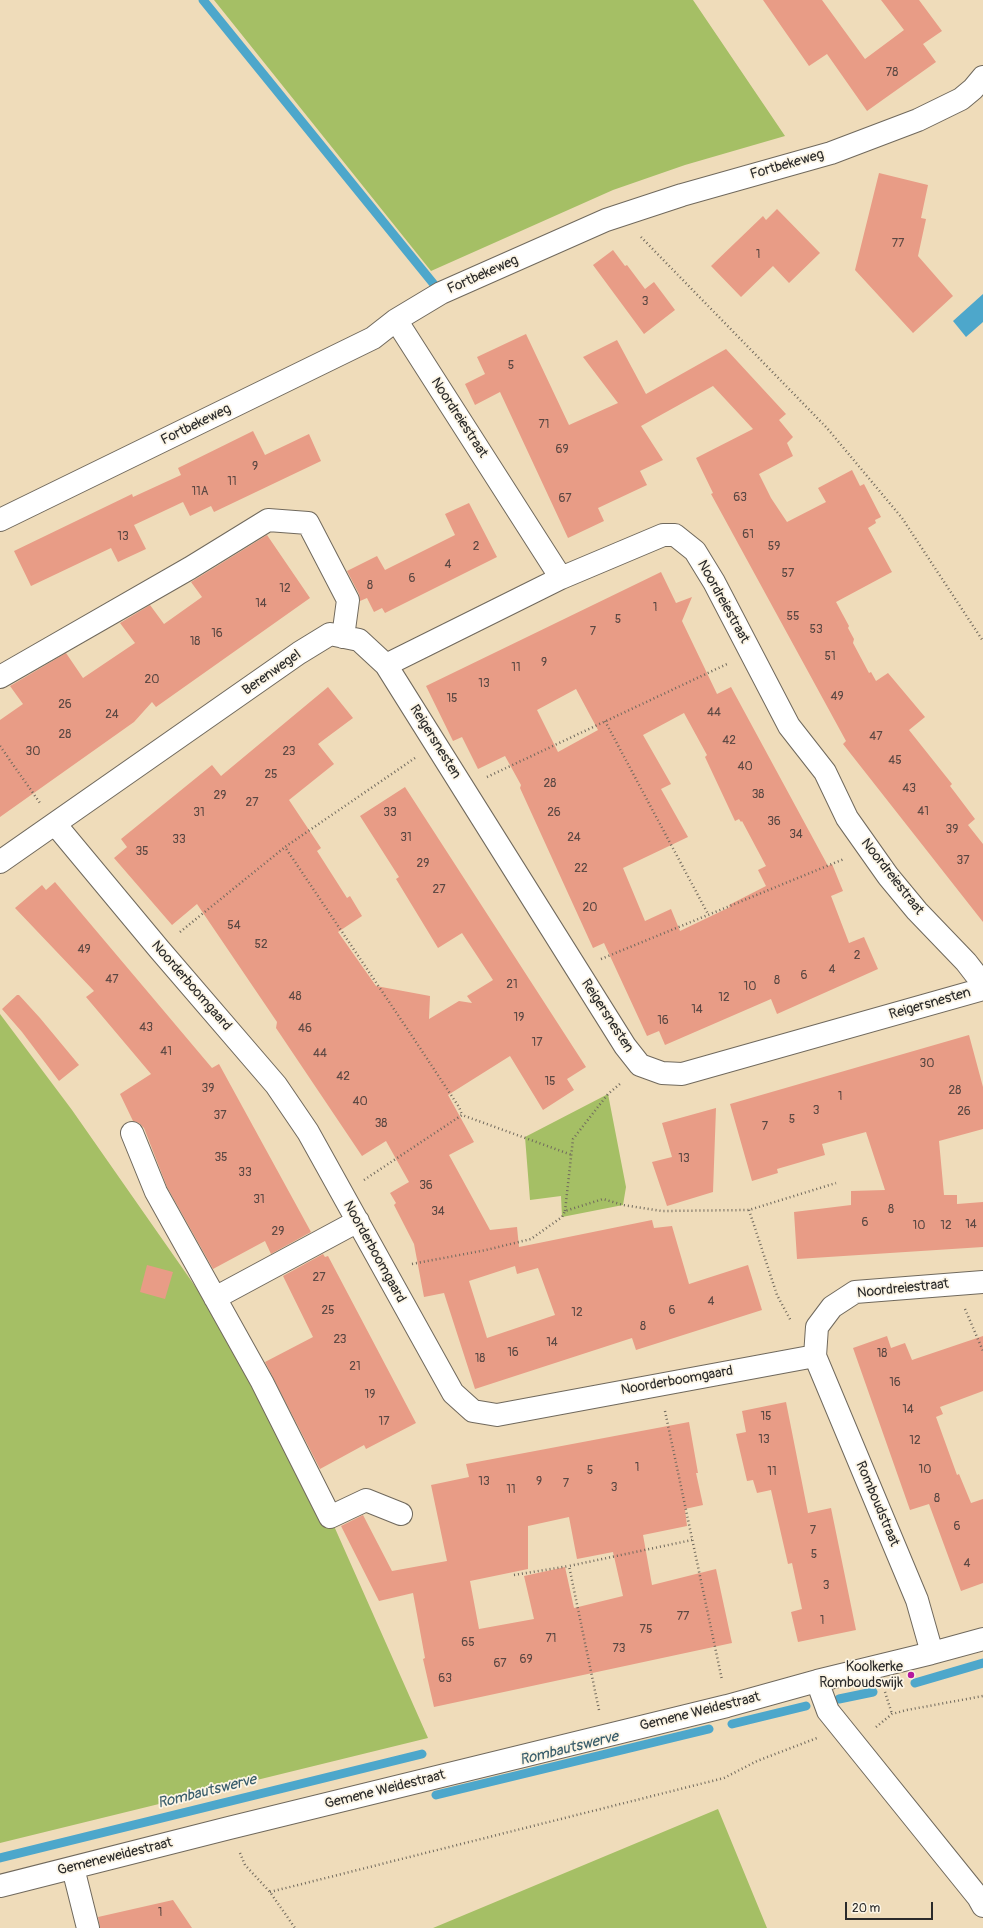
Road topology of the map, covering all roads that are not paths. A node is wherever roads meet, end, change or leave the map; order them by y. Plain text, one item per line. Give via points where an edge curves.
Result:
1 (983, 77) edge
2 (396, 320) junction
3 (0, 520) edge
4 (561, 578) junction
5 (343, 637) junction
6 (386, 665) junction
7 (0, 677) edge
8 (55, 824) junction
9 (0, 862) edge
10 (983, 984) edge
11 (983, 989) edge
12 (132, 1133) dead end
13 (358, 1221) junction
14 (983, 1282) edge
15 (215, 1298) junction
16 (815, 1356) junction
17 (401, 1514) dead end
18 (983, 1639) edge
19 (932, 1654) junction
20 (817, 1681) junction
21 (229, 1828) joint
22 (73, 1868) junction
23 (0, 1886) edge
24 (983, 1906) edge
25 (88, 1928) edge

1 - 2 street, Fortbekeweg via 961,99 918,120 832,153 682,195 599,223 441,294
2 - 3 street, Fortbekeweg via 373,338
2 - 4 street, Noordreiestraat
4 - 6 street
4 - 10 street, Noordreiestraat via 663,535 675,535 695,551 714,582 789,726 825,772 847,818 888,876
5 - 6 street, Berenwegel via 359,640
5 - 7 street via 348,600 308,523 268,520
5 - 8 street, Berenwegel via 330,634 299,653
6 - 11 street, Reigersnesten via 625,1046 640,1065 662,1073 682,1074
8 - 9 street, Berenwegel
8 - 13 street, Noorderboomgaard via 276,1085 308,1132
12 - 15 street via 156,1192
13 - 15 street
13 - 16 street, Noorderboomgaard via 453,1393 473,1411 498,1415
14 - 16 street, Noordreiestraat via 855,1292 832,1307 817,1327
15 - 17 street via 262,1382 330,1517 366,1500
16 - 19 street, Romboudstraat via 917,1600
18 - 19 street, Gemene Weidestraat
19 - 20 street, Gemene Weidestraat
20 - 21 street, Gemene Weidestraat via 727,1706
20 - 24 street via 828,1711
21 - 22 street, Gemeneweidestraat
22 - 23 street, Gemeneweidestraat
22 - 25 street

